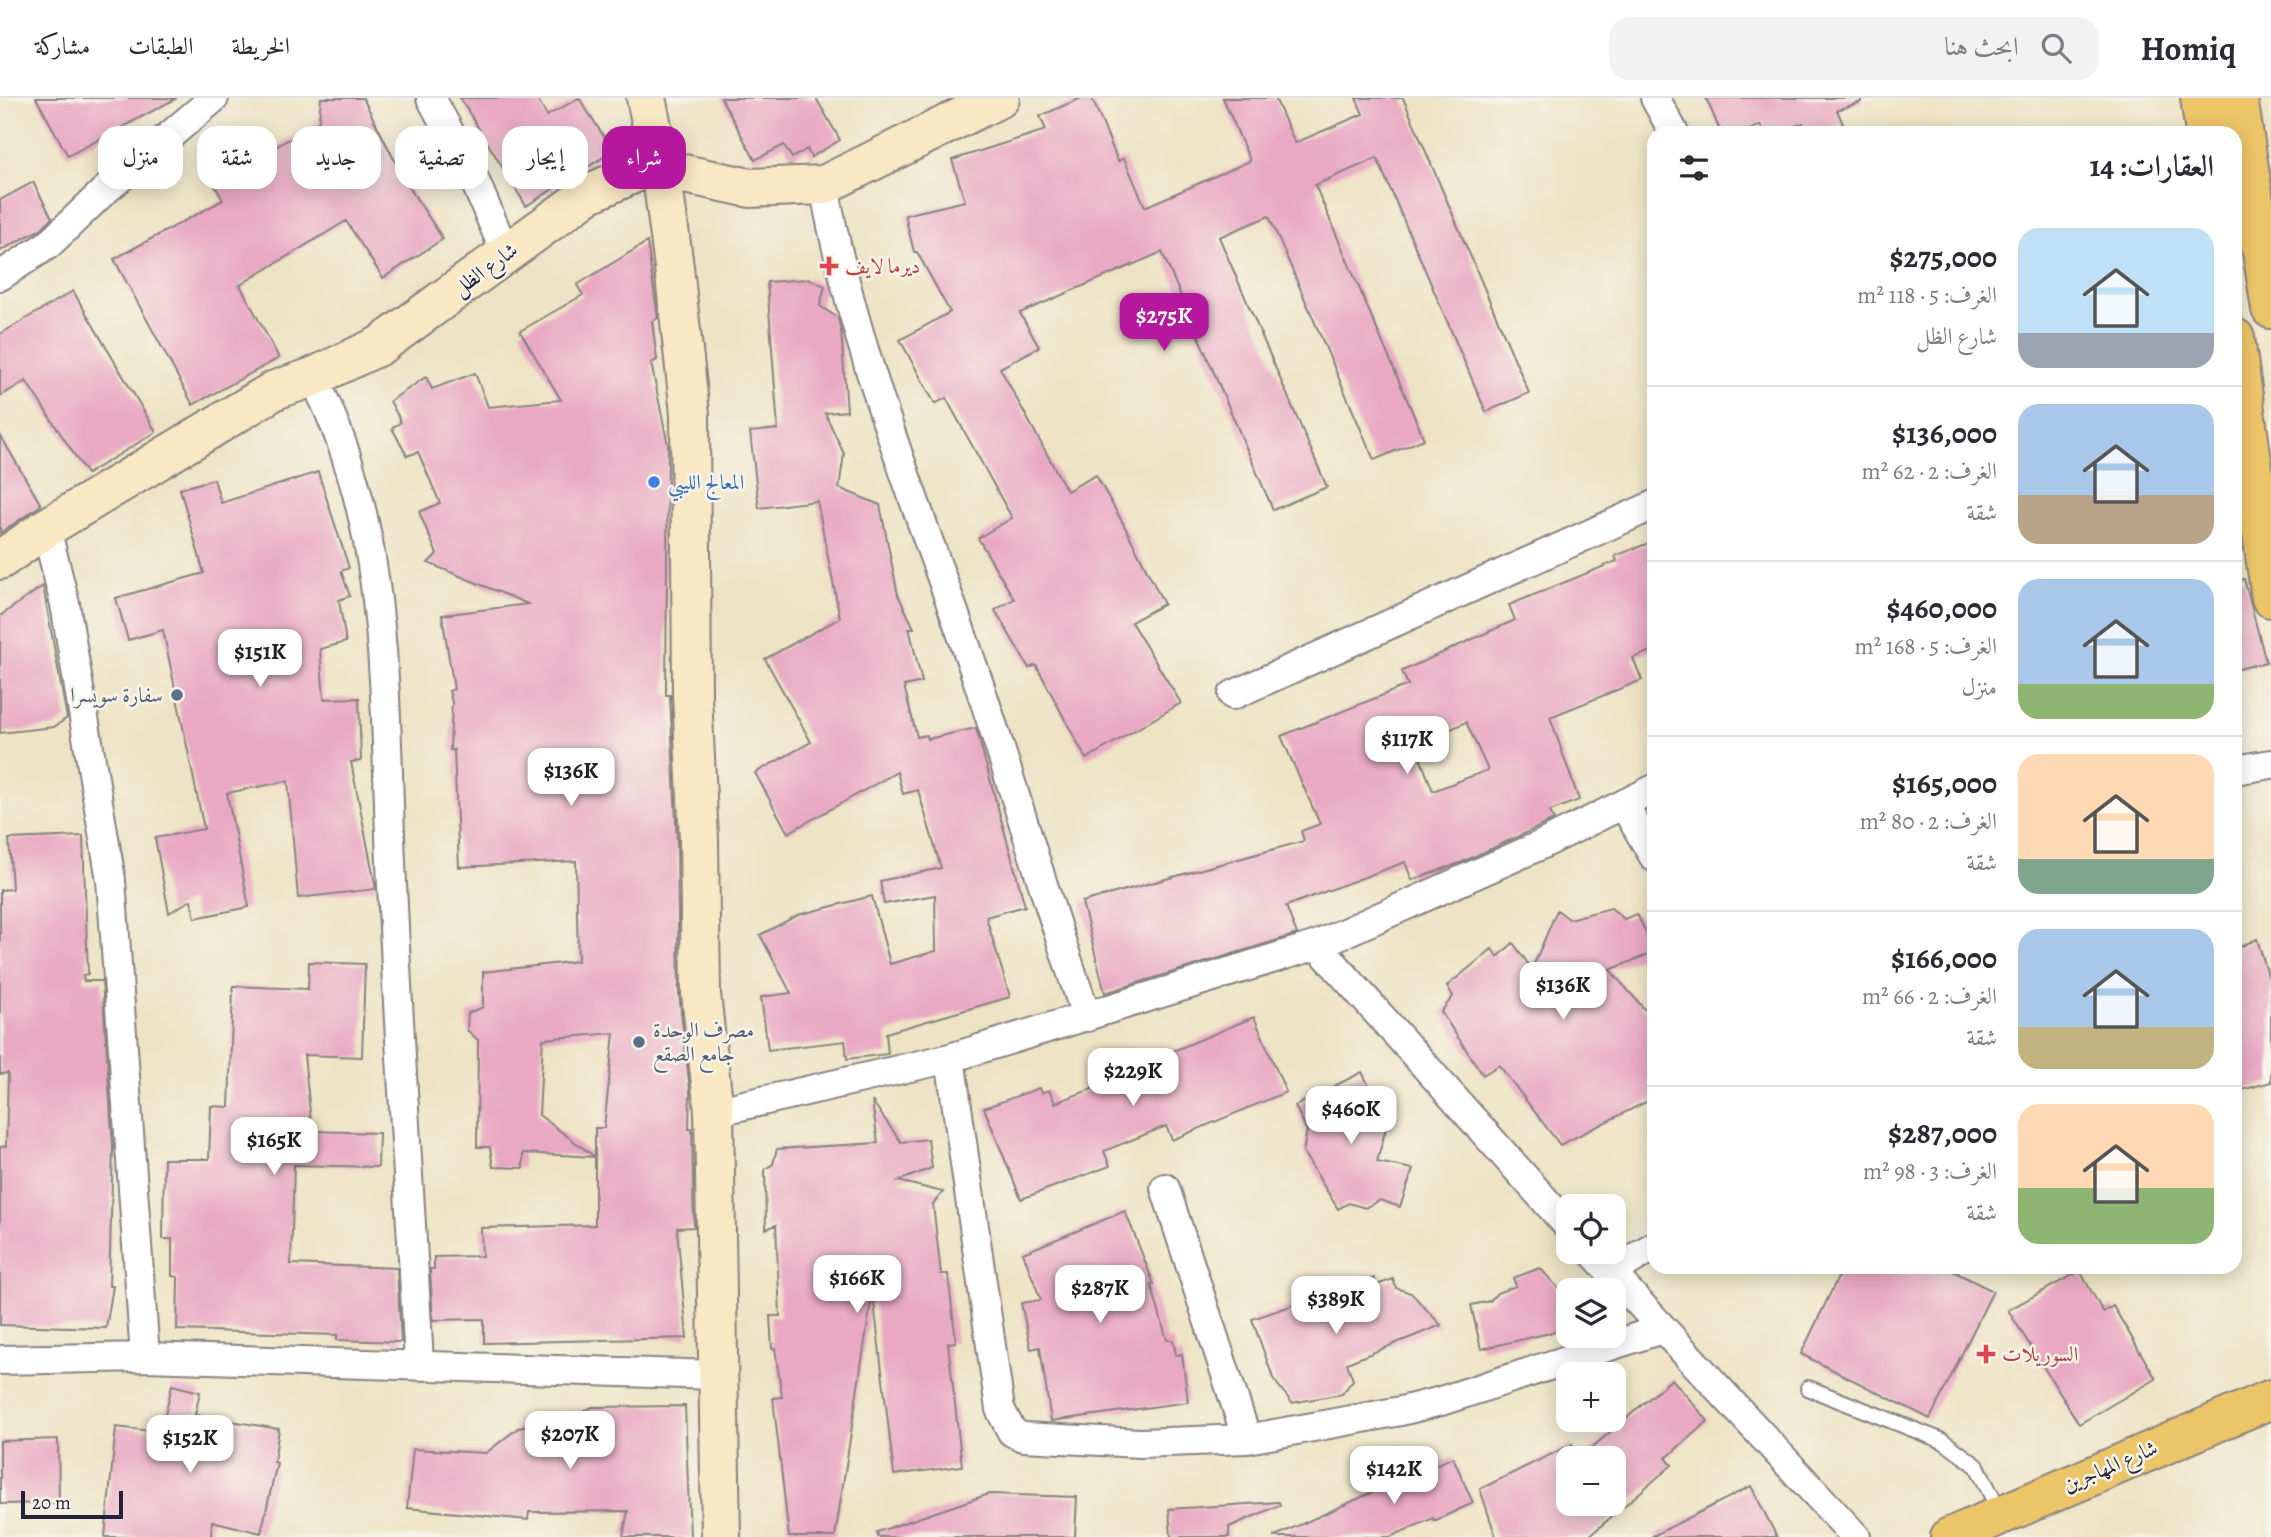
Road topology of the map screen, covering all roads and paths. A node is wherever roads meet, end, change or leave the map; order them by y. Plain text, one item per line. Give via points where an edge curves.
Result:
1 (214, 98) edge
2 (430, 98) edge
3 (646, 98) edge
4 (1000, 98) edge
5 (1655, 98) edge
6 (2200, 98) edge
7 (2238, 98) edge
8 (652, 126) edge
9 (1670, 126) edge
10 (2204, 126) edge
11 (686, 174) edge
12 (824, 185) junction
13 (602, 188) edge
14 (663, 189) edge
15 (505, 251) junction
16 (0, 275) edge
17 (2271, 309) edge
18 (313, 377) junction
19 (2242, 389) edge
20 (1647, 508) edge
21 (46, 528) junction
22 (0, 560) edge
23 (2271, 598) edge
24 (1233, 695) dead end
25 (2271, 764) edge
26 (2242, 769) edge
27 (1647, 793) edge
28 (1624, 805) junction
29 (1647, 845) edge
30 (1317, 945) junction
31 (1087, 1017) junction
32 (950, 1058) junction
33 (714, 1112) junction
34 (1165, 1188) dead end
35 (1556, 1213) edge
36 (1647, 1250) edge
37 (1602, 1264) edge
38 (1610, 1273) junction
39 (1662, 1329) junction
40 (145, 1357) junction
41 (0, 1360) edge
42 (419, 1363) junction
43 (717, 1375) junction
44 (1808, 1388) dead end
45 (2271, 1399) edge
46 (1247, 1439) junction
47 (2001, 1514) junction
48 (721, 1537) edge
49 (1856, 1537) edge
50 (1950, 1537) edge

1 - 16 street via 49,244
2 - 15 street via 472,174
3 - 8 main road
4 - 12 main road, شارع الظل
5 - 9 street
6 - 10 main road
7 - 17 main road
11 - 12 main road, شارع الظل via 750,188
12 - 31 street via 860,333
13 - 15 main road, شارع الظل
14 - 33 main road via 690,414 701,994
15 - 18 main road, شارع الظل via 379,346
18 - 21 main road, شارع الظل via 275,390
18 - 42 street via 364,512 375,572 389,748 391,862
19 - 23 main road
20 - 24 street
21 - 22 main road, شارع الظل
21 - 40 street via 65,604 111,880
25 - 26 street
27 - 28 street
28 - 29 street
28 - 30 street
30 - 31 street
30 - 35 street
31 - 32 street
32 - 33 street
32 - 46 street via 1000,1409 1013,1432 1023,1437 1140,1443
33 - 43 main road
34 - 46 street
36 - 38 street
37 - 38 street
38 - 39 street
39 - 46 street via 1441,1401
39 - 49 street
40 - 41 street
40 - 42 street
42 - 43 street
43 - 48 main road
44 - 47 lane via 1943,1441 1977,1466
45 - 47 main road, شارع المهاجرين
47 - 50 main road, شارع المهاجرين

